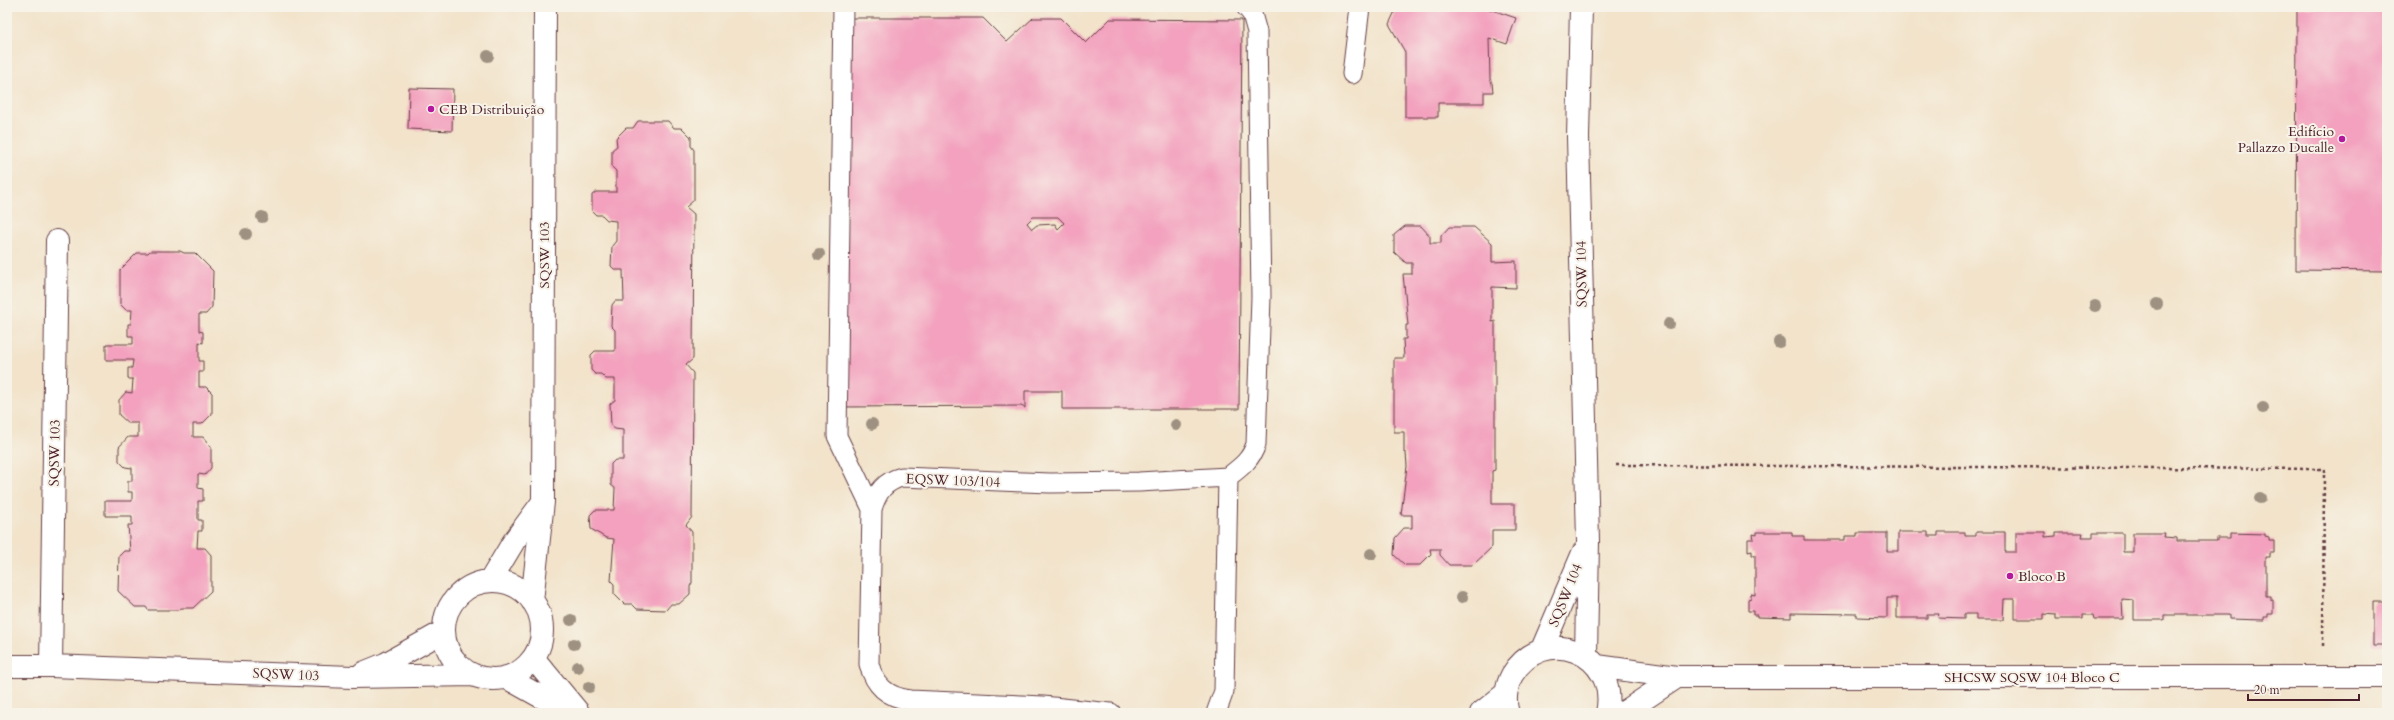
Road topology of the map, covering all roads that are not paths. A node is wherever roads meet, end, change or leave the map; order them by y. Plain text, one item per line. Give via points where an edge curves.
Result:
1 (544, 7) edge
2 (843, 7) edge
3 (1360, 7) edge
4 (1581, 7) edge
5 (1250, 9) edge
6 (1352, 74) dead end
7 (57, 241) dead end
8 (1228, 477) junction
9 (543, 502) junction
10 (872, 509) junction
11 (1588, 541) junction
12 (490, 581) junction
13 (532, 601) junction
14 (444, 631) junction
15 (1542, 650) junction
16 (534, 659) junction
17 (1592, 661) junction
18 (7, 666) edge
19 (51, 666) junction
20 (474, 675) junction
21 (352, 677) junction
22 (1677, 677) junction
23 (2387, 677) edge
24 (507, 678) junction
25 (1507, 703) edge
26 (996, 709) edge
27 (570, 713) edge
28 (579, 713) edge
29 (1111, 713) edge
30 (1216, 713) edge
31 (1481, 713) edge
32 (1607, 713) edge
33 (1623, 713) edge

1 - 9 street, SQSW 103
2 - 10 lane via 837,436
3 - 6 lane
4 - 11 street, SQSW 104 via 1578,137
5 - 8 lane via 1257,32 1261,297 1256,444 1246,464
7 - 19 street, SQSW 103
8 - 10 lane, EQSW 103/104 via 1050,483 902,476 886,484
8 - 30 lane via 1224,691
9 - 12 street via 514,541
9 - 13 street, SQSW 103
10 - 26 lane, EQSW 103/104 via 869,664 878,684 884,691 898,698
11 - 15 street, SQSW 104
11 - 17 street, SQSW 104
12 - 13 street via 506,583 521,590
12 - 14 street via 474,585 460,594 450,606 444,622
13 - 16 street via 540,614 543,629
14 - 20 street via 450,654 461,667
14 - 21 street, SQSW 103 via 385,664
15 - 17 street, SHCSW SQSW 104 Bloco C via 1557,647 1572,650
15 - 25 street via 1528,656 1518,666 1510,679
16 - 24 street via 522,670
16 - 28 street
17 - 22 street, SHCSW SQSW 104 Bloco C
17 - 32 street via 1604,678 1608,690
18 - 19 street, SQSW 103
19 - 21 street, SQSW 103
20 - 21 street, SQSW 103
20 - 24 street via 491,679
22 - 23 street, SHCSW SQSW 104 Bloco C
22 - 33 street
24 - 27 street
25 - 31 street
26 - 29 lane, EQSW 103/104 via 1043,706

